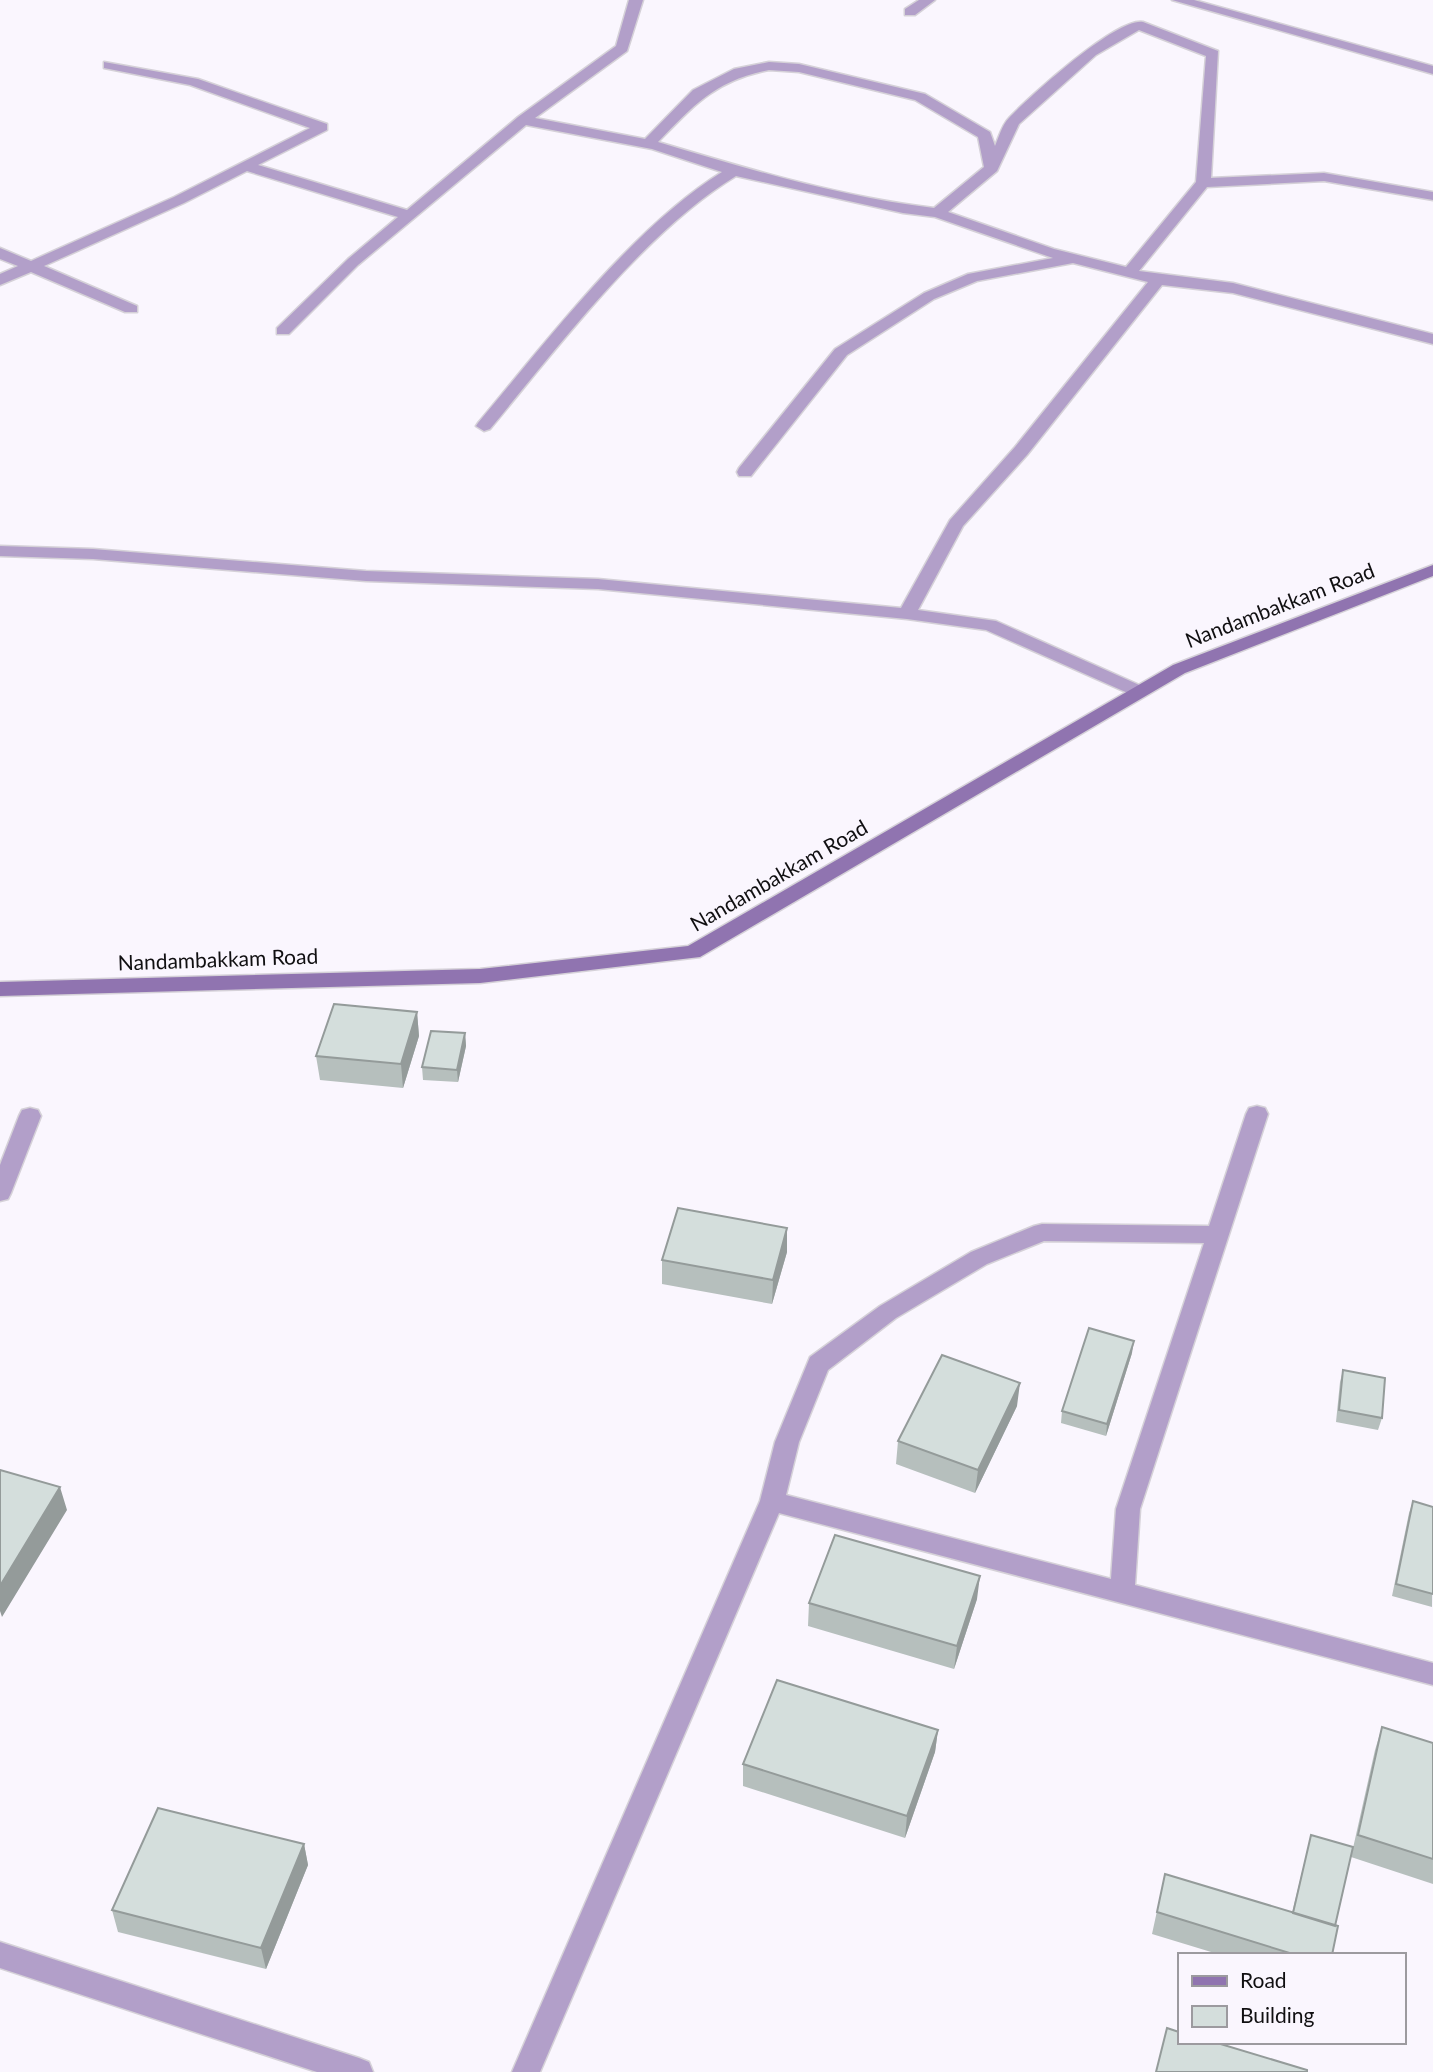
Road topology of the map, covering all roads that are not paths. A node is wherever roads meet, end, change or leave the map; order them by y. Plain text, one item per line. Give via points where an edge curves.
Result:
1 (635, 0) edge
2 (928, 0) edge
3 (1179, 0) edge
4 (910, 12) dead end
5 (109, 65) dead end
6 (1433, 69) edge
7 (523, 120) junction
8 (648, 144) junction
9 (246, 166) junction
10 (992, 168) junction
11 (734, 171) junction
12 (1202, 183) junction
13 (1433, 196) edge
14 (937, 213) junction
15 (409, 215) junction
16 (0, 253) edge
17 (1074, 258) junction
18 (27, 265) junction
19 (1130, 272) junction
20 (0, 280) edge
21 (1158, 280) junction
22 (131, 309) dead end
23 (283, 331) dead end
24 (1433, 339) edge
25 (484, 426) dead end
26 (745, 472) dead end
27 (0, 551) edge
28 (1433, 570) edge
29 (907, 614) junction
30 (1139, 692) junction
31 (0, 989) edge
32 (1257, 1114) dead end
33 (30, 1116) dead end
34 (0, 1193) edge
35 (1219, 1235) junction
36 (772, 1501) junction
37 (1122, 1594) junction
38 (1433, 1674) edge
39 (0, 1955) edge
40 (359, 2072) edge
41 (526, 2072) edge

1 - 7 street via 622,48
2 - 4 street
3 - 6 street
5 - 9 street via 193,82 321,127
7 - 8 street
7 - 15 street
8 - 10 street via 698,93 739,72 769,66 799,68 920,97 985,135
8 - 11 street
9 - 15 street
9 - 18 street
10 - 12 street via 1013,122 1091,52 1138,25 1213,54
10 - 14 street
11 - 14 street
11 - 25 street via 715,182 636,253
12 - 13 street via 1324,177
12 - 19 street
14 - 17 street
15 - 23 street
16 - 18 street
17 - 19 street
17 - 26 street via 973,277 929,296 841,352
18 - 20 street
18 - 22 street
19 - 21 street
21 - 24 street via 1233,288
21 - 29 street via 1021,451 956,524
27 - 29 street via 366,576 598,583
28 - 30 street, Nandambakkam Road via 1179,669
29 - 30 street via 990,625
30 - 31 street, Nandambakkam Road via 693,952 480,976
32 - 35 street
33 - 34 street
35 - 36 street via 1042,1232 979,1258 899,1305 818,1364 787,1442
35 - 37 street via 1128,1509
36 - 37 street
36 - 41 street
37 - 38 street
39 - 40 street

